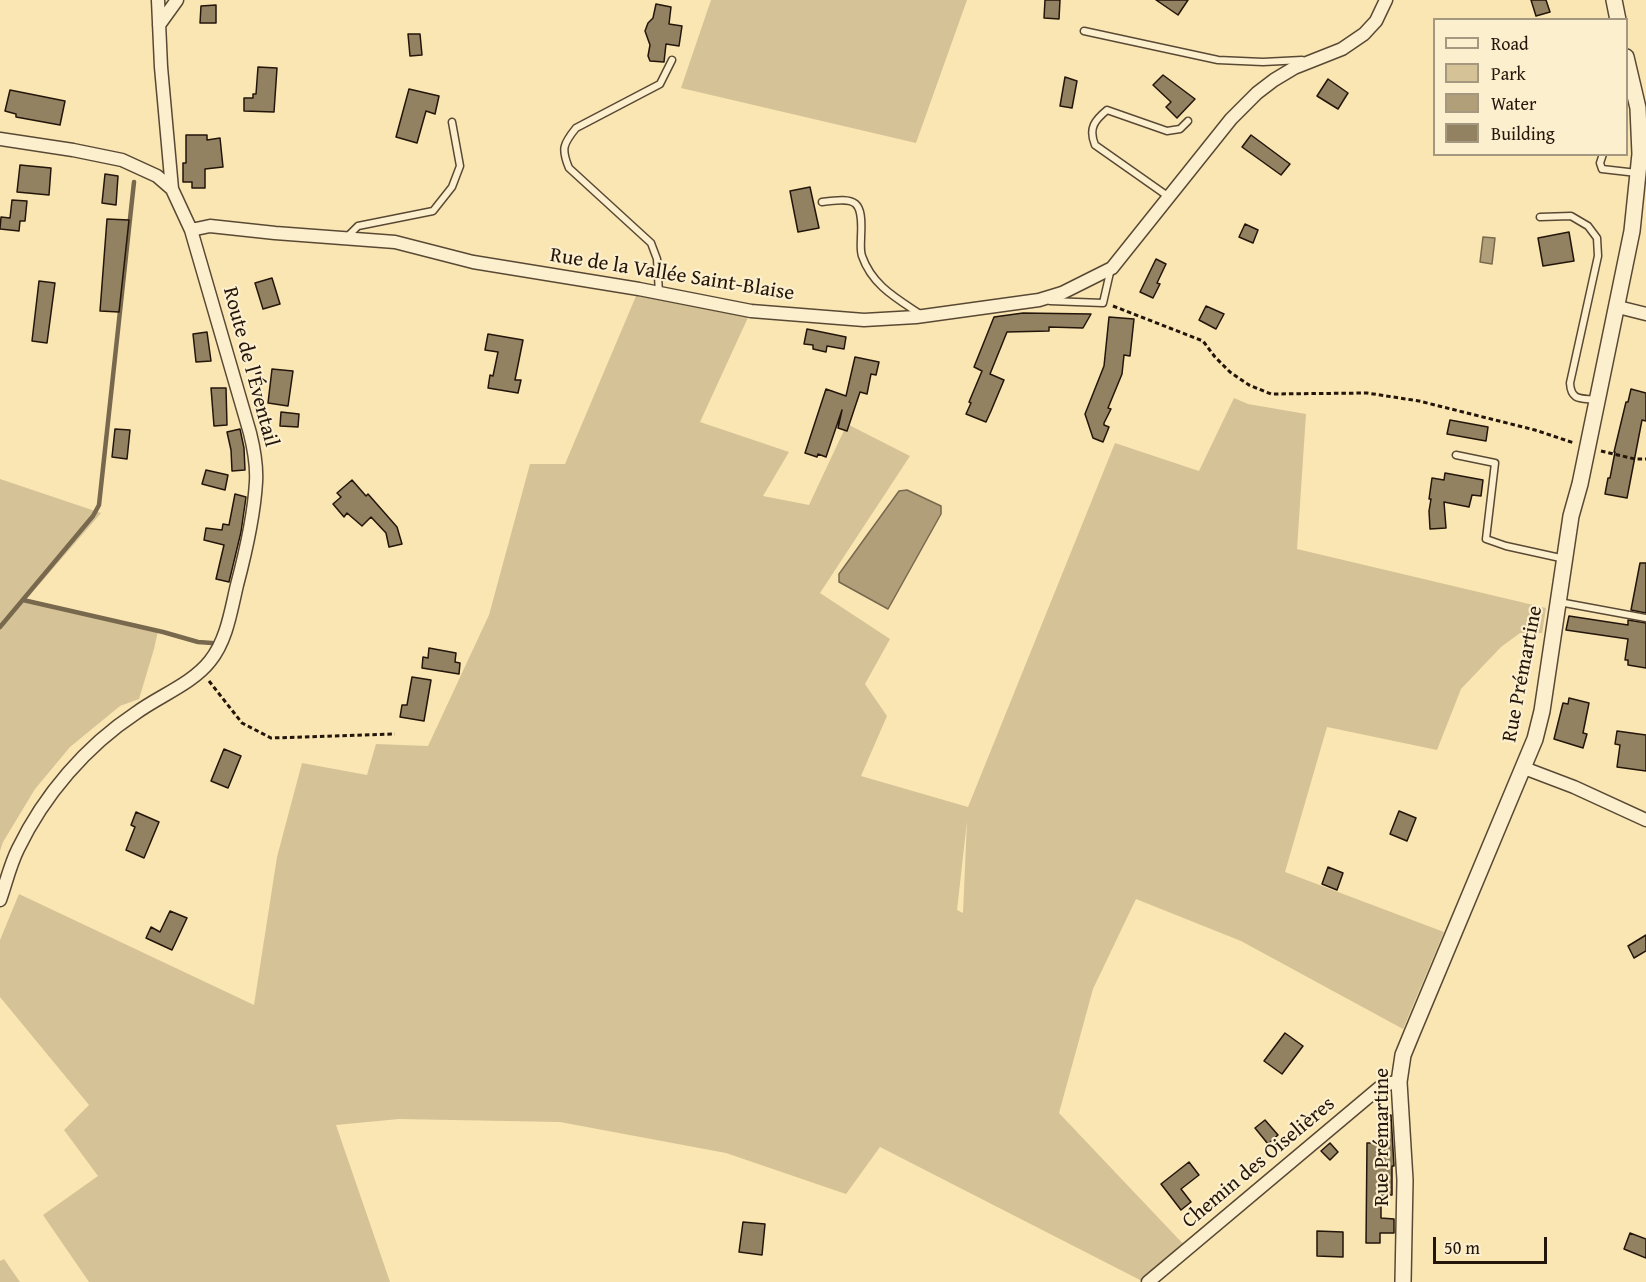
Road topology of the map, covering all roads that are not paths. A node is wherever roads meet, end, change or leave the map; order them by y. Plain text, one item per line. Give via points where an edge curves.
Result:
1 (158, 0) edge
2 (177, 0) edge
3 (1386, 0) edge
4 (1614, 0) edge
5 (1618, 18) edge
6 (159, 25) junction
7 (1084, 31) dead end
8 (672, 60) dead end
9 (1315, 60) junction
10 (1628, 66) edge
11 (1188, 121) dead end
12 (452, 122) dead end
13 (0, 139) edge
14 (1602, 156) edge
15 (1638, 173) junction
16 (172, 189) junction
17 (1170, 197) junction
18 (822, 202) dead end
19 (1540, 217) dead end
20 (191, 230) junction
21 (346, 239) junction
22 (1112, 267) junction
23 (659, 293) junction
24 (1039, 300) junction
25 (1618, 307) junction
26 (1646, 314) edge
27 (923, 316) junction
28 (1596, 400) junction
29 (1456, 455) dead end
30 (1565, 559) junction
31 (1559, 602) junction
32 (1646, 618) edge
33 (1524, 768) junction
34 (1645, 818) edge
35 (0, 900) edge
36 (1399, 1082) junction
37 (1148, 1282) edge
38 (1403, 1282) edge

1 - 6 street
2 - 6 street
3 - 9 street, Rue de la Vallée Saint-Blaise via 1376,21 1364,34
4 - 5 street
6 - 16 street
7 - 9 lane via 1218,60
8 - 23 lane via 660,84 576,128 566,140 563,154 568,168 651,243 657,259
9 - 17 street, Rue de la Vallée Saint-Blaise via 1294,68 1257,93 1231,119
10 - 15 street, Rue Prémartine via 1638,108
11 - 17 lane via 1180,129 1167,131 1107,110 1095,120 1091,136 1095,145
12 - 21 lane via 460,166 452,187 433,211 358,226
13 - 16 street, Route de l'Éventail via 122,160 158,176
14 - 15 lane via 1600,165 1604,170
15 - 25 street, Rue Prémartine
16 - 20 street, Route de l'Éventail
17 - 22 street, Rue de la Vallée Saint-Blaise
18 - 27 lane via 852,201 859,207 861,254 873,278 886,292
19 - 28 lane via 1570,216 1588,226 1597,238 1598,256 1570,383 1575,397
20 - 21 street, Rue de la Vallée Saint-Blaise via 210,226
20 - 35 street, Route de l'Éventail via 255,457 250,531 229,620 222,640 200,671 134,713 84,755 50,796 18,849
21 - 23 street, Rue de la Vallée Saint-Blaise via 395,242 473,262
22 - 24 street, Rue de la Vallée Saint-Blaise via 1062,293
22 - 24 lane via 1103,303
23 - 27 street, Rue de la Vallée Saint-Blaise via 751,311 864,320
24 - 27 street, Rue de la Vallée Saint-Blaise
25 - 26 street
25 - 28 street, Rue Prémartine
28 - 30 street, Rue Prémartine
29 - 30 lane via 1495,463 1486,538
30 - 31 street, Rue Prémartine
31 - 32 lane
31 - 33 street, Rue Prémartine via 1542,711
33 - 34 street
33 - 36 street, Rue Prémartine via 1406,1048
36 - 37 street, Chemin des Oiselières via 1379,1088
36 - 38 street, Rue Prémartine via 1405,1180

